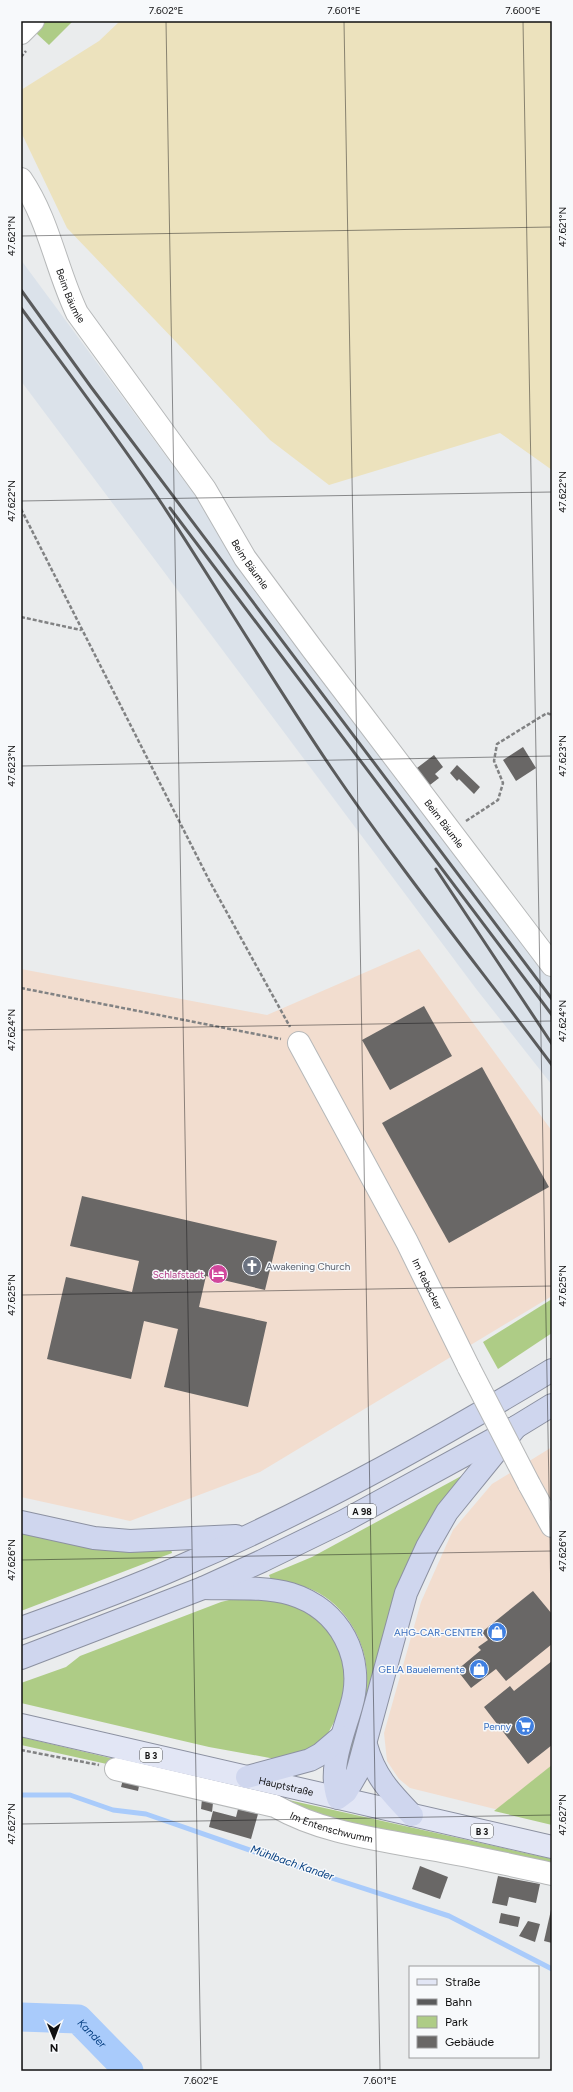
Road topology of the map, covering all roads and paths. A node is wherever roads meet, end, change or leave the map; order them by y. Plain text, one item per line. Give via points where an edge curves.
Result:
1 (33, 21) edge
2 (21, 33) edge
3 (21, 179) edge
4 (21, 509) edge
5 (21, 617) edge
6 (82, 630) junction
7 (552, 715) edge
8 (450, 831) junction
9 (552, 965) edge
10 (21, 988) edge
11 (299, 1043) junction
12 (552, 1370) edge
13 (552, 1405) edge
14 (516, 1427) junction
15 (21, 1522) edge
16 (552, 1526) edge
17 (249, 1535) junction
18 (204, 1588) junction
19 (21, 1628) edge
20 (21, 1658) edge
21 (21, 1725) edge
22 (341, 1737) junction
23 (366, 1745) junction
24 (21, 1750) edge
25 (116, 1769) joint
26 (247, 1777) junction
27 (338, 1798) junction
28 (412, 1815) junction
29 (552, 1847) edge
30 (552, 1874) edge

1 - 2 street
3 - 8 street, Beim Bäumle via 37,204 77,313 205,489 245,558
4 - 6 path
5 - 6 path
6 - 11 path via 209,880
7 - 8 path via 547,713 497,744 494,761 503,783 498,800
8 - 9 street, Beim Bäumle
10 - 11 path
11 - 16 street, Im Rebacker, bridge via 410,1248 469,1368
12 - 17 highway via 338,1492
13 - 14 highway, A 98
14 - 18 highway, A 98 via 344,1521
14 - 23 highway via 447,1512 427,1547 406,1593
15 - 17 highway via 94,1538 130,1542
17 - 19 highway via 139,1584
18 - 20 highway, A 98
18 - 22 highway via 260,1589 292,1594 311,1602 338,1625 352,1652 356,1685
21 - 26 main road, Hauptstraße / B 3
22 - 26 highway via 310,1760
22 - 27 highway via 336,1767 335,1789
23 - 27 highway via 357,1773 346,1792
23 - 28 highway via 371,1764 379,1778
24 - 25 path
25 - 30 street, Im Entenschwumm via 275,1806 316,1824 361,1836
26 - 27 main road, Hauptstraße / B 3
27 - 28 main road, Hauptstraße / B 3
28 - 29 main road, Hauptstraße / B 3

